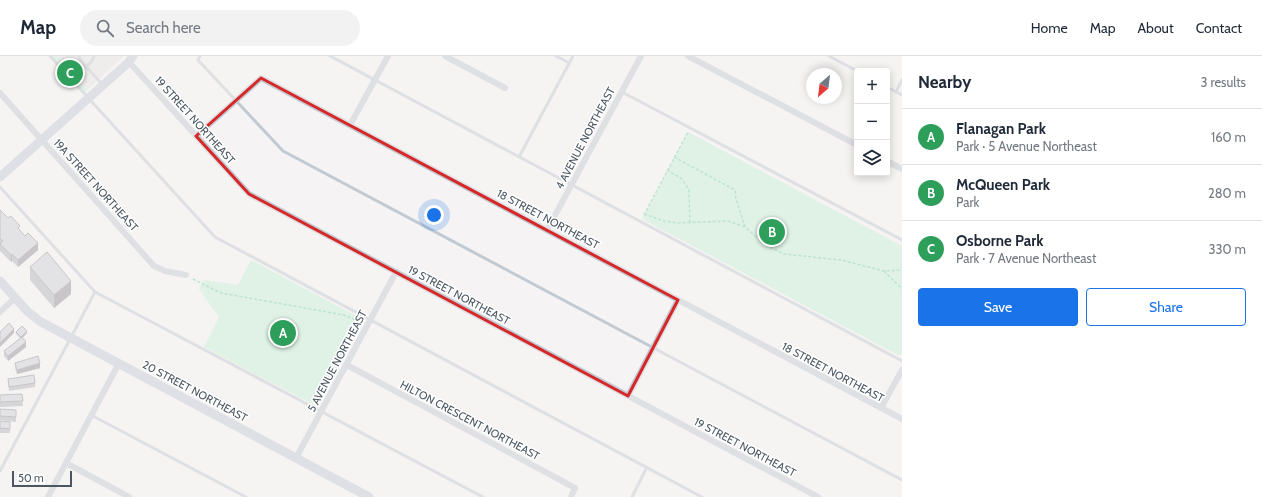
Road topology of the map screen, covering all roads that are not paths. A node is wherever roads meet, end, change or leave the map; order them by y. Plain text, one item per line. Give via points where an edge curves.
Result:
1 (50, 56) edge
2 (79, 56) edge
3 (94, 56) edge
4 (200, 56) edge
5 (330, 56) edge
6 (388, 56) edge
7 (446, 56) edge
8 (556, 56) edge
9 (573, 56) edge
10 (641, 56) edge
11 (688, 56) edge
12 (829, 56) edge
13 (131, 59) edge
14 (569, 63) junction
15 (86, 67) junction
16 (854, 69) edge
17 (375, 80) junction
18 (902, 80) edge
19 (103, 86) junction
20 (505, 88) dead end
21 (890, 89) edge
22 (622, 92) junction
23 (896, 92) junction
24 (0, 93) edge
25 (902, 95) edge
26 (88, 99) junction
27 (236, 100) junction
28 (350, 125) junction
29 (196, 136) junction
30 (42, 140) junction
31 (854, 143) edge
32 (519, 157) junction
33 (890, 163) edge
34 (902, 169) edge
35 (0, 177) edge
36 (572, 185) junction
37 (0, 187) edge
38 (547, 230) junction
39 (902, 240) edge
40 (396, 272) junction
41 (186, 275) road end
42 (0, 281) edge
43 (95, 292) junction
44 (15, 298) junction
45 (678, 300) junction
46 (0, 312) edge
47 (369, 323) junction
48 (71, 338) junction
49 (653, 348) junction
50 (902, 361) edge
51 (119, 363) junction
52 (347, 365) junction
53 (902, 370) edge
54 (628, 396) junction
55 (881, 408) junction
56 (322, 411) junction
57 (91, 415) junction
58 (902, 420) edge
59 (296, 458) junction
60 (66, 463) junction
61 (647, 468) junction
62 (0, 471) edge
63 (902, 480) edge
64 (48, 497) edge
65 (129, 497) edge
66 (246, 497) edge
67 (369, 497) edge
68 (483, 497) edge
69 (570, 497) edge
70 (632, 497) edge
71 (702, 497) edge
72 (818, 497) edge

1 - 26 lane
2 - 15 lane
3 - 15 lane
4 - 27 lane via 198,60
5 - 17 lane
6 - 17 street
7 - 20 street
8 - 14 lane
9 - 14 lane
10 - 22 street, 4 AVENUE NORTHEAST
11 - 31 street
12 - 16 lane
13 - 19 street
13 - 29 street, 19 STREET NORTHEAST
14 - 32 lane
15 - 19 lane
17 - 28 street
17 - 32 lane
18 - 23 lane
19 - 26 street
21 - 23 lane
22 - 36 street, 4 AVENUE NORTHEAST
22 - 39 lane
23 - 25 lane
24 - 30 street, 19A STREET NORTHEAST
26 - 30 street
26 - 47 lane via 215,237
27 - 28 street, 18 STREET NORTHEAST via 261,78
27 - 29 street, 18 STREET NORTHEAST
27 - 49 lane via 283,151
28 - 38 street, 18 STREET NORTHEAST
29 - 40 street, 19 STREET NORTHEAST via 249,194
30 - 35 street
30 - 41 street, 19A STREET NORTHEAST via 154,266
32 - 36 lane
33 - 34 street
36 - 38 street, 4 AVENUE NORTHEAST
36 - 50 lane
37 - 43 lane
38 - 45 street, 18 STREET NORTHEAST
40 - 47 street, 5 AVENUE NORTHEAST
40 - 54 street, 19 STREET NORTHEAST
42 - 44 street, 20 STREET NORTHEAST
43 - 48 lane
43 - 56 lane
44 - 46 street
44 - 48 street, 20 STREET NORTHEAST via 41,322
45 - 49 street
45 - 55 street, 18 STREET NORTHEAST
47 - 52 street, 5 AVENUE NORTHEAST
47 - 61 lane
48 - 51 street, 20 STREET NORTHEAST
48 - 62 lane
49 - 54 street
49 - 63 lane
51 - 57 street
51 - 59 street, 20 STREET NORTHEAST
52 - 56 street, 5 AVENUE NORTHEAST
52 - 69 street, HILTON CRESCENT NORTHEAST via 575,488
53 - 55 street
54 - 72 street, 19 STREET NORTHEAST
55 - 58 street, 18 STREET NORTHEAST
56 - 59 street, 5 AVENUE NORTHEAST
56 - 68 lane
57 - 60 street
57 - 66 lane
59 - 67 street, 20 STREET NORTHEAST
60 - 64 street
60 - 65 street
61 - 70 lane
61 - 71 lane

